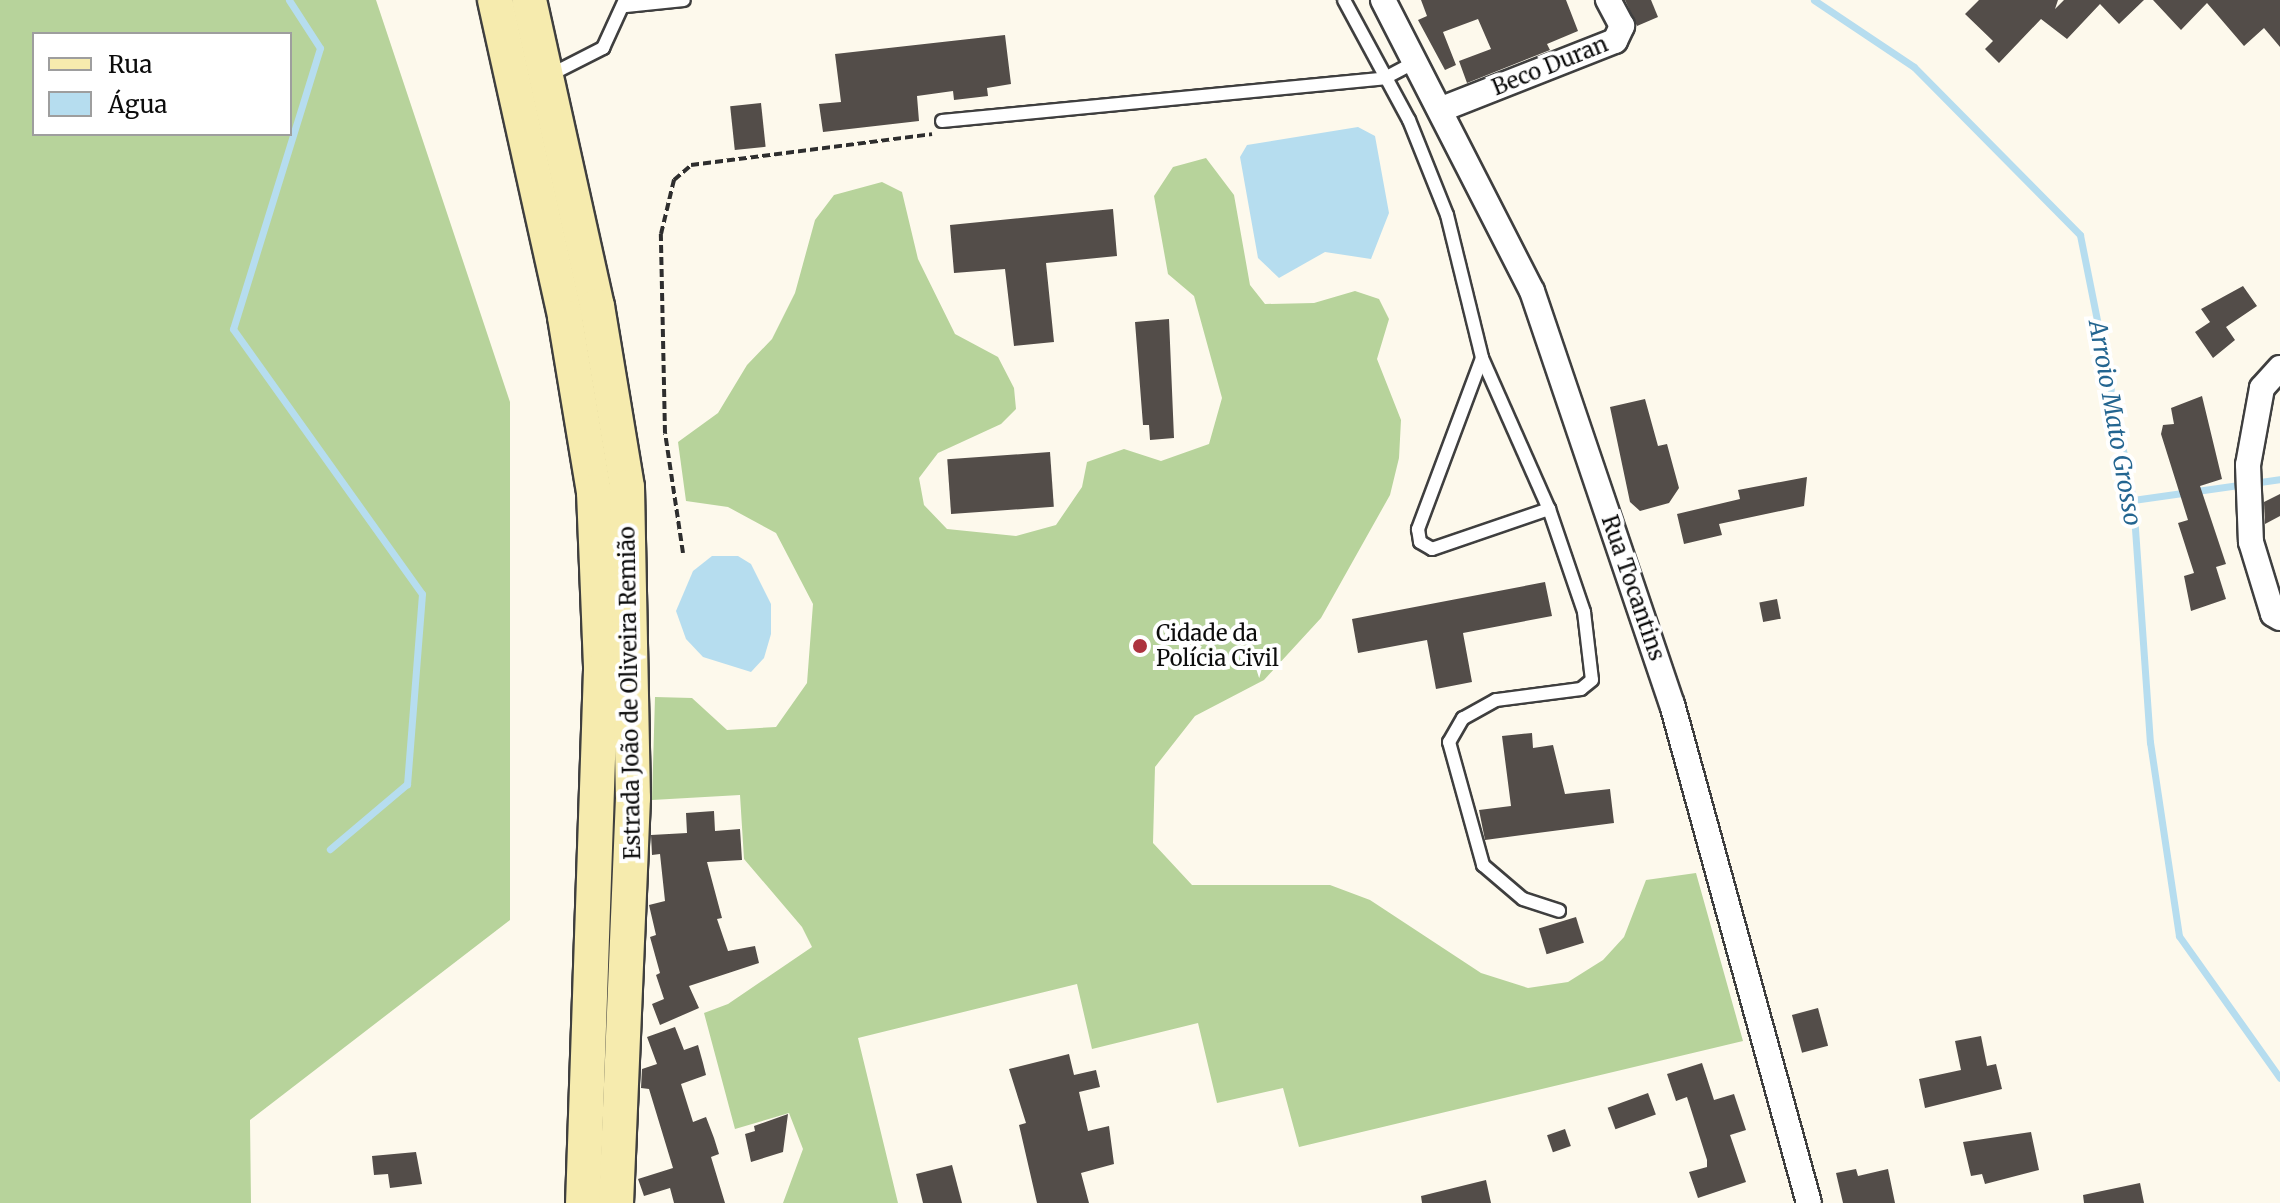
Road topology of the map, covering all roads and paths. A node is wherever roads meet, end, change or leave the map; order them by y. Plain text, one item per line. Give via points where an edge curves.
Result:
1 (495, 0) edge
2 (529, 0) edge
3 (684, 0) edge
4 (1344, 0) edge
5 (1383, 0) edge
6 (1608, 0) edge
7 (626, 3) edge
8 (1417, 61) junction
9 (545, 77) junction
10 (1385, 78) junction
11 (1442, 109) junction
12 (942, 121) joint
13 (1482, 358) junction
14 (2280, 368) edge
15 (1549, 509) junction
16 (683, 553) dead end
17 (2280, 618) edge
18 (1559, 911) dead end
19 (583, 1203) edge
20 (616, 1203) edge
21 (1809, 1203) edge

1 - 19 main road, Estrada João de Oliveira Remião via 565,317 594,492 601,670
2 - 9 main road, Estrada João de Oliveira Remião
3 - 7 lane
4 - 10 lane
5 - 8 street, Rua Tocantins
6 - 11 street, Beco Duran via 1622,26 1615,41
7 - 9 lane via 603,48
8 - 10 lane
8 - 11 street, Rua Tocantins
9 - 20 main road, Estrada João de Oliveira Remião via 597,306 627,487 634,670 632,827
10 - 12 lane
10 - 13 lane via 1409,120 1447,215
11 - 21 street, Rua Tocantins via 1532,291 1672,704
12 - 16 path via 930,136 691,165 674,180 661,234 665,433
13 - 15 lane
13 - 15 lane via 1418,529 1420,542 1432,549
14 - 17 street via 2262,388 2248,465 2251,542 2273,614
15 - 18 lane via 1584,612 1592,680 1581,689 1496,700 1463,718 1449,742 1483,865 1523,899

